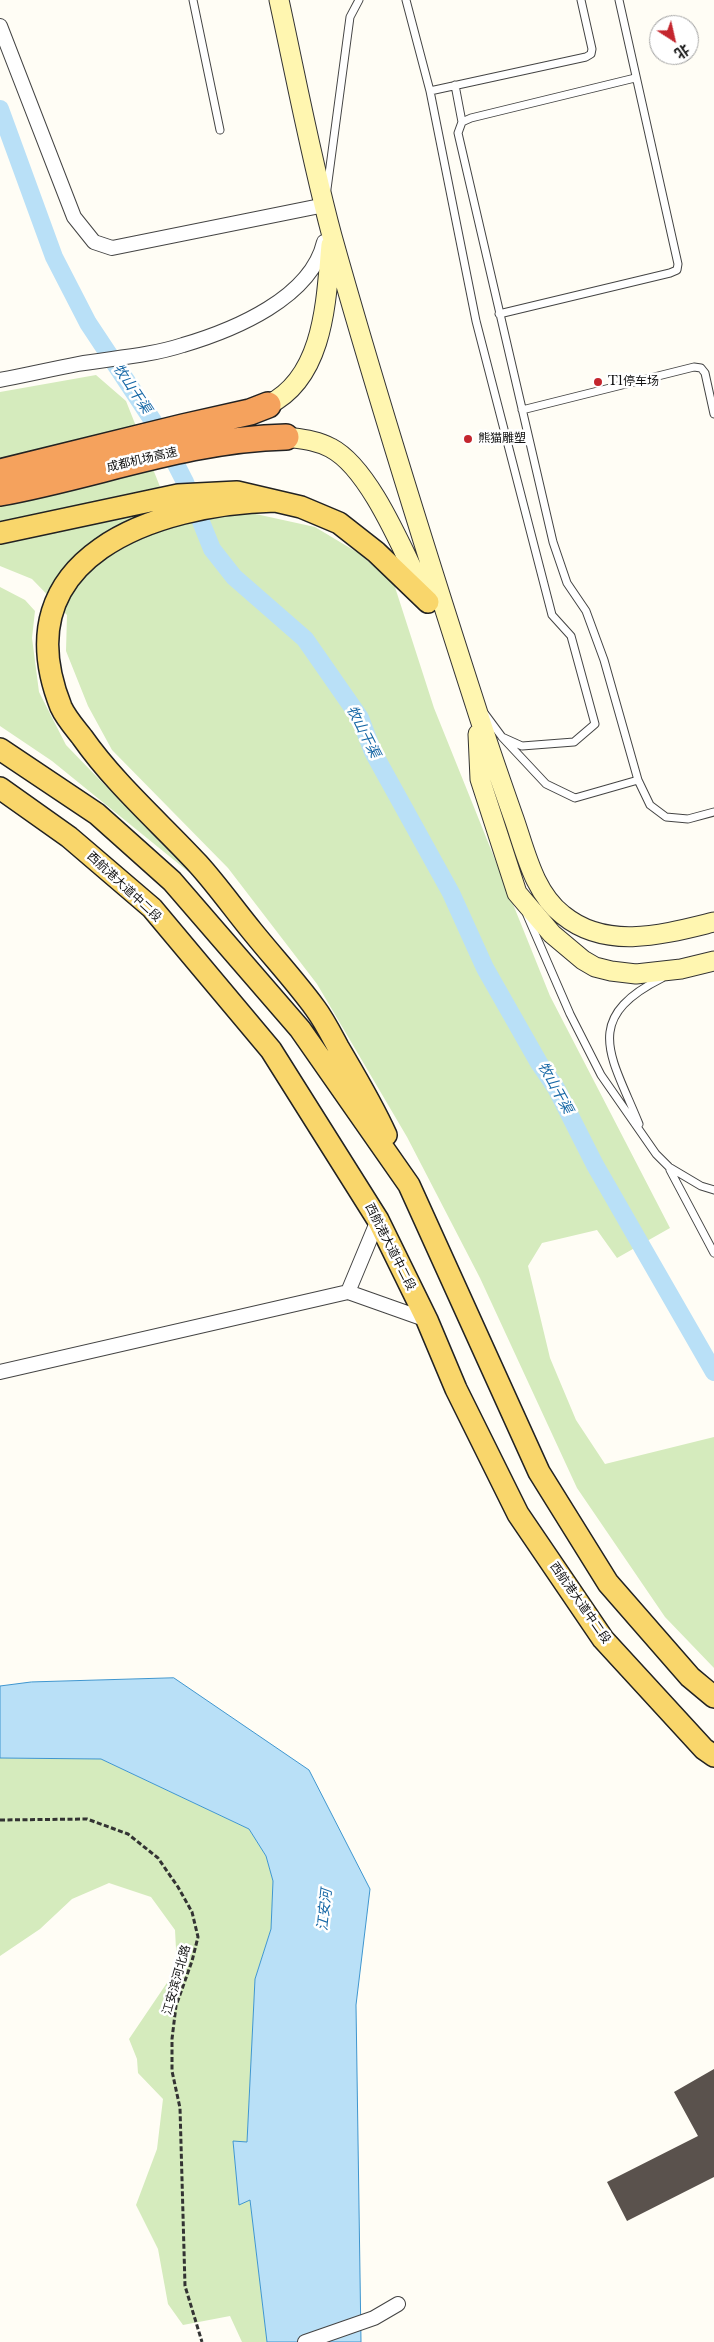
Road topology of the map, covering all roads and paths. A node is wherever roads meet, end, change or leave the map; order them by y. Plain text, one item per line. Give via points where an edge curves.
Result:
1 (193, 0) edge
2 (280, 0) edge
3 (359, 0) edge
4 (406, 0) edge
5 (581, 0) edge
6 (619, 0) edge
7 (0, 26) edge
8 (635, 78) junction
9 (454, 85) junction
10 (430, 91) junction
11 (462, 122) junction
12 (220, 130) dead end
13 (325, 205) junction
14 (331, 230) junction
15 (499, 314) junction
16 (0, 380) edge
17 (268, 405) joint
18 (522, 410) junction
19 (714, 414) edge
20 (286, 437) joint
21 (0, 472) edge
22 (0, 494) edge
23 (275, 501) junction
24 (0, 533) edge
25 (428, 602) junction
26 (466, 676) junction
27 (474, 702) junction
28 (502, 737) junction
29 (0, 749) edge
30 (638, 780) junction
31 (0, 788) edge
32 (714, 812) edge
33 (517, 893) junction
34 (714, 922) edge
35 (714, 960) edge
36 (681, 969) junction
37 (642, 1131) junction
38 (669, 1167) junction
39 (409, 1185) junction
40 (714, 1190) edge
41 (378, 1220) junction
42 (714, 1253) edge
43 (348, 1292) junction
44 (427, 1320) junction
45 (0, 1372) edge
46 (714, 1697) edge
47 (714, 1756) edge
48 (0, 1820) edge
49 (398, 2304) dead end
50 (202, 2342) edge
51 (305, 2342) edge

1 - 12 lane
2 - 13 main road
3 - 13 lane via 350,17
4 - 10 lane
5 - 9 lane via 591,54
6 - 8 lane
7 - 13 street via 74,217 94,242 112,248
8 - 11 lane
8 - 15 lane via 677,270
9 - 10 lane
9 - 11 lane
10 - 28 lane via 476,320 549,606 552,615 571,636 595,724 574,742 522,746
11 - 15 lane via 458,133
13 - 14 main road
14 - 16 street via 310,274 280,301 226,330 133,357
14 - 17 main road via 323,313 315,348 297,383
14 - 26 main road
15 - 18 lane
17 - 21 highway, 成都机场高速
18 - 19 lane via 694,367 705,373
18 - 30 lane via 553,542 567,583 586,611 604,660
20 - 22 highway, 成都机场高速 via 153,456
20 - 25 main road via 331,448 359,473 378,503
23 - 24 main road via 237,492 198,493
23 - 25 main road via 301,507 348,529
23 - 39 main road via 205,508 141,526 88,558 67,582 56,603 48,634 48,668 62,710 99,762 199,866 316,1009 372,1104
25 - 26 main road
26 - 27 main road
27 - 28 lane
27 - 33 main road via 480,778
27 - 34 main road via 536,880 564,917 586,928 626,938
28 - 30 lane via 546,784 575,798
29 - 39 main road via 97,814 172,881 300,1029
30 - 32 lane via 650,806 666,817 688,819
31 - 41 main road, 西航港大道中二段 via 69,837 152,908 271,1050
33 - 36 main road via 552,934 595,967 636,974
33 - 37 lane via 570,1014 601,1075
35 - 36 main road
36 - 37 lane via 649,984 625,1001 616,1012 610,1030 610,1050
37 - 38 lane via 656,1154
38 - 40 lane
38 - 42 lane
39 - 46 main road via 539,1472 608,1583 690,1677
41 - 43 street
41 - 44 main road, 西航港大道中二段
43 - 44 street
43 - 45 street
44 - 47 main road, 西航港大道中二段 via 456,1389 518,1514 603,1639
48 - 50 path, 江安滨河北路 via 87,1820 128,1834 158,1858 192,1912 198,1936 176,2006 172,2071 180,2108 185,2286
49 - 51 street via 374,2318

